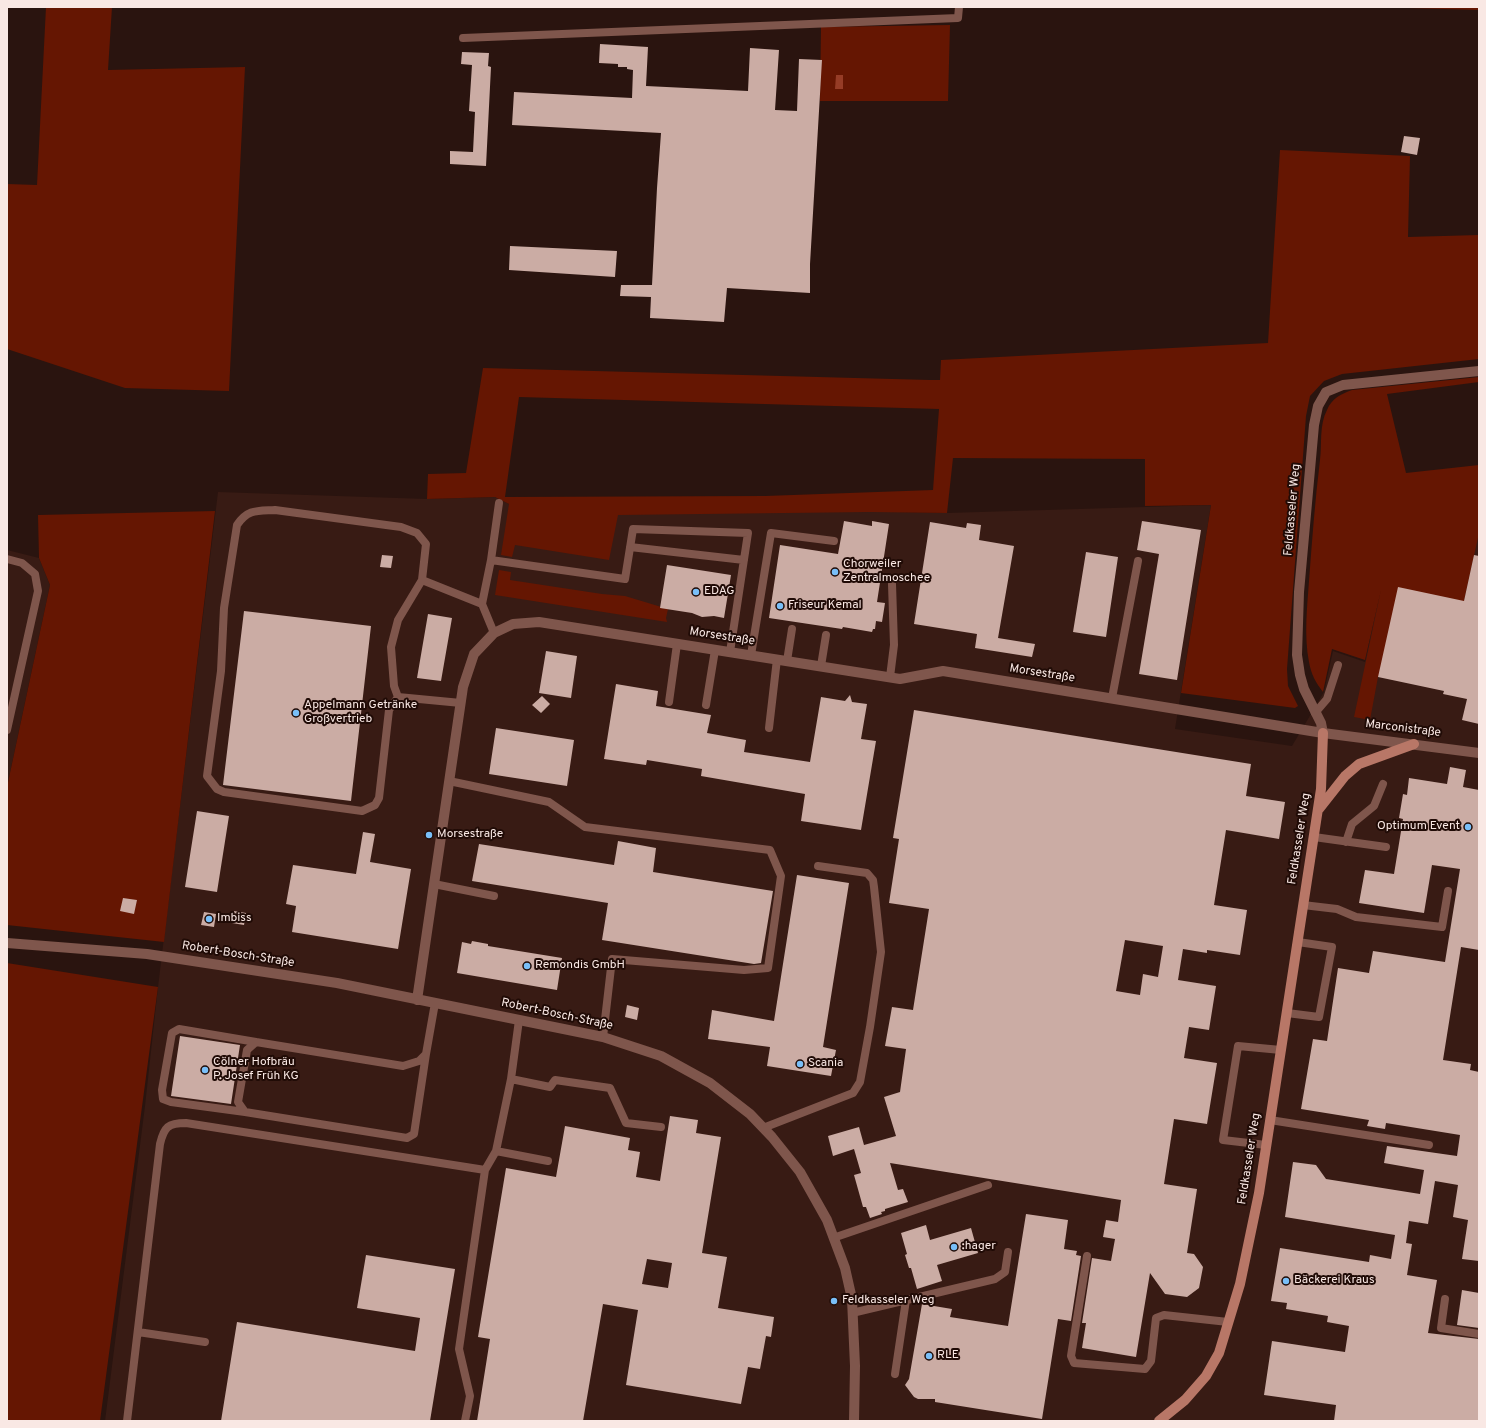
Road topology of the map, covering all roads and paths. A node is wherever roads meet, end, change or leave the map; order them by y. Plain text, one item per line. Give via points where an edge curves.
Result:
1 (958, 7) edge
2 (463, 38) dead end
3 (1479, 371) edge
4 (499, 502) dead end
5 (834, 541) dead end
6 (630, 547) junction
7 (7, 559) edge
8 (491, 560) junction
9 (744, 560) junction
10 (1138, 561) dead end
11 (422, 580) junction
12 (892, 584) dead end
13 (482, 604) junction
14 (792, 629) dead end
15 (494, 633) junction
16 (826, 635) dead end
17 (677, 644) junction
18 (715, 650) junction
19 (730, 652) junction
20 (752, 655) junction
21 (782, 660) junction
22 (1338, 665) dead end
23 (821, 666) junction
24 (890, 677) junction
25 (398, 697) junction
26 (1112, 698) junction
27 (669, 702) dead end
28 (461, 703) junction
29 (706, 705) dead end
30 (1315, 713) junction
31 (769, 728) dead end
32 (7, 730) edge
33 (1323, 732) junction
34 (1414, 744) junction
35 (1479, 753) edge
36 (449, 781) junction
37 (1383, 784) dead end
38 (1318, 810) junction
39 (1314, 838) junction
40 (1346, 842) junction
41 (1386, 847) dead end
42 (818, 866) dead end
43 (434, 884) junction
44 (1448, 891) dead end
45 (494, 896) dead end
46 (1303, 905) junction
47 (1298, 942) junction
48 (7, 943) edge
49 (417, 1000) junction
50 (435, 1003) junction
51 (1287, 1013) junction
52 (520, 1020) junction
53 (602, 1037) junction
54 (256, 1042) junction
55 (1281, 1050) junction
56 (426, 1054) junction
57 (511, 1079) junction
58 (245, 1112) junction
59 (1270, 1120) junction
60 (661, 1127) dead end
61 (763, 1128) junction
62 (1266, 1145) junction
63 (1429, 1145) dead end
64 (496, 1151) junction
65 (548, 1161) dead end
66 (485, 1170) junction
67 (988, 1186) dead end
68 (833, 1238) junction
69 (1008, 1252) dead end
70 (1087, 1256) dead end
71 (1445, 1299) dead end
72 (906, 1300) junction
73 (852, 1314) junction
74 (1228, 1322) junction
75 (138, 1332) junction
76 (1479, 1334) edge
77 (205, 1342) dead end
78 (895, 1374) dead end
79 (1167, 1419) edge
80 (127, 1421) edge
81 (466, 1421) edge
82 (854, 1421) edge

1 - 2 lane via 958,18
3 - 30 street, Feldkasseler Weg via 1343,385 1326,392 1318,406 1314,425 1300,584 1297,655 1304,689
4 - 8 lane
5 - 20 lane via 771,533
6 - 8 lane via 625,579
6 - 9 lane
6 - 9 lane via 633,529 748,534
7 - 32 lane via 22,562 35,574 38,591
8 - 13 lane
9 - 19 lane
10 - 26 lane
11 - 13 lane
11 - 25 lane via 398,620 391,647 394,686
11 - 25 lane via 426,544 417,533 401,527 275,510 256,511 243,516 237,525 224,608 221,671 207,776 217,789 224,792 362,811 375,806 379,798 389,710
12 - 24 lane via 894,645
13 - 15 lane
14 - 21 lane
15 - 17 street, Morsestraße via 513,624 539,622
15 - 28 street, Morsestraße via 474,654 463,687
16 - 23 lane
17 - 18 street, Morsestraße
17 - 27 lane
18 - 19 street, Morsestraße
18 - 29 lane
19 - 20 street, Morsestraße
20 - 21 street, Morsestraße
21 - 23 street, Morsestraße
21 - 31 lane
22 - 30 lane via 1328,699
23 - 24 street, Morsestraße
24 - 26 street, Morsestraße via 900,679 944,671
25 - 28 lane
26 - 33 street, Morsestraße
28 - 36 street, Morsestraße
30 - 33 street, Feldkasseler Weg
33 - 34 street, Marconistraße
33 - 38 street, Feldkasseler Weg via 1322,789
34 - 35 street, Marconistraße
34 - 38 street via 1359,764 1345,776
36 - 43 street, Morsestraße
36 - 53 lane via 549,802 585,827 770,850 781,876 768,968 700,968 612,959
37 - 40 lane via 1374,806 1352,824
38 - 39 street, Feldkasseler Weg
39 - 40 lane
39 - 46 street, Feldkasseler Weg
40 - 41 lane
42 - 61 lane via 867,873 873,880 881,952 860,1082 852,1093
43 - 45 lane
43 - 49 street, Morsestraße
44 - 46 lane via 1442,927 1356,917 1337,909
46 - 47 street, Feldkasseler Weg
47 - 51 street, Feldkasseler Weg
47 - 51 lane via 1332,947 1319,1017
48 - 49 street, Robert-Bosch-Straße via 147,954 337,983
49 - 50 street, Robert-Bosch-Straße
50 - 52 street, Robert-Bosch-Straße
50 - 56 lane
51 - 55 street, Feldkasseler Weg
52 - 53 street, Robert-Bosch-Straße
52 - 57 lane
53 - 61 street, Robert-Bosch-Straße via 661,1056 710,1083 750,1114
54 - 56 lane via 403,1066 419,1061
54 - 58 lane via 247,1050 238,1102
54 - 58 lane via 179,1029 172,1033 162,1090 163,1098 171,1102
55 - 59 street, Feldkasseler Weg
55 - 62 lane via 1238,1046 1230,1093 1223,1140
56 - 58 lane via 414,1134 407,1138
57 - 60 lane via 550,1087 555,1080 610,1088 626,1123
57 - 64 lane
59 - 62 street, Feldkasseler Weg
59 - 63 lane
61 - 68 street, Robert-Bosch-Straße via 800,1172 827,1220
62 - 74 street, Feldkasseler Weg via 1240,1284
64 - 65 lane
64 - 66 lane
66 - 75 lane via 186,1123 170,1125 164,1130 160,1144
66 - 81 lane via 459,1349 470,1396
67 - 68 lane
68 - 73 street, Robert-Bosch-Straße via 845,1268 852,1299
69 - 72 lane via 1004,1272 995,1279
70 - 74 lane via 1071,1356 1074,1363 1145,1369 1152,1361 1156,1318 1164,1315
71 - 76 lane via 1440,1328
72 - 73 lane
72 - 78 lane
73 - 82 street, Robert-Bosch-Straße via 855,1366
74 - 79 street, Feldkasseler Weg via 1219,1353 1206,1376
75 - 77 lane
75 - 80 lane

